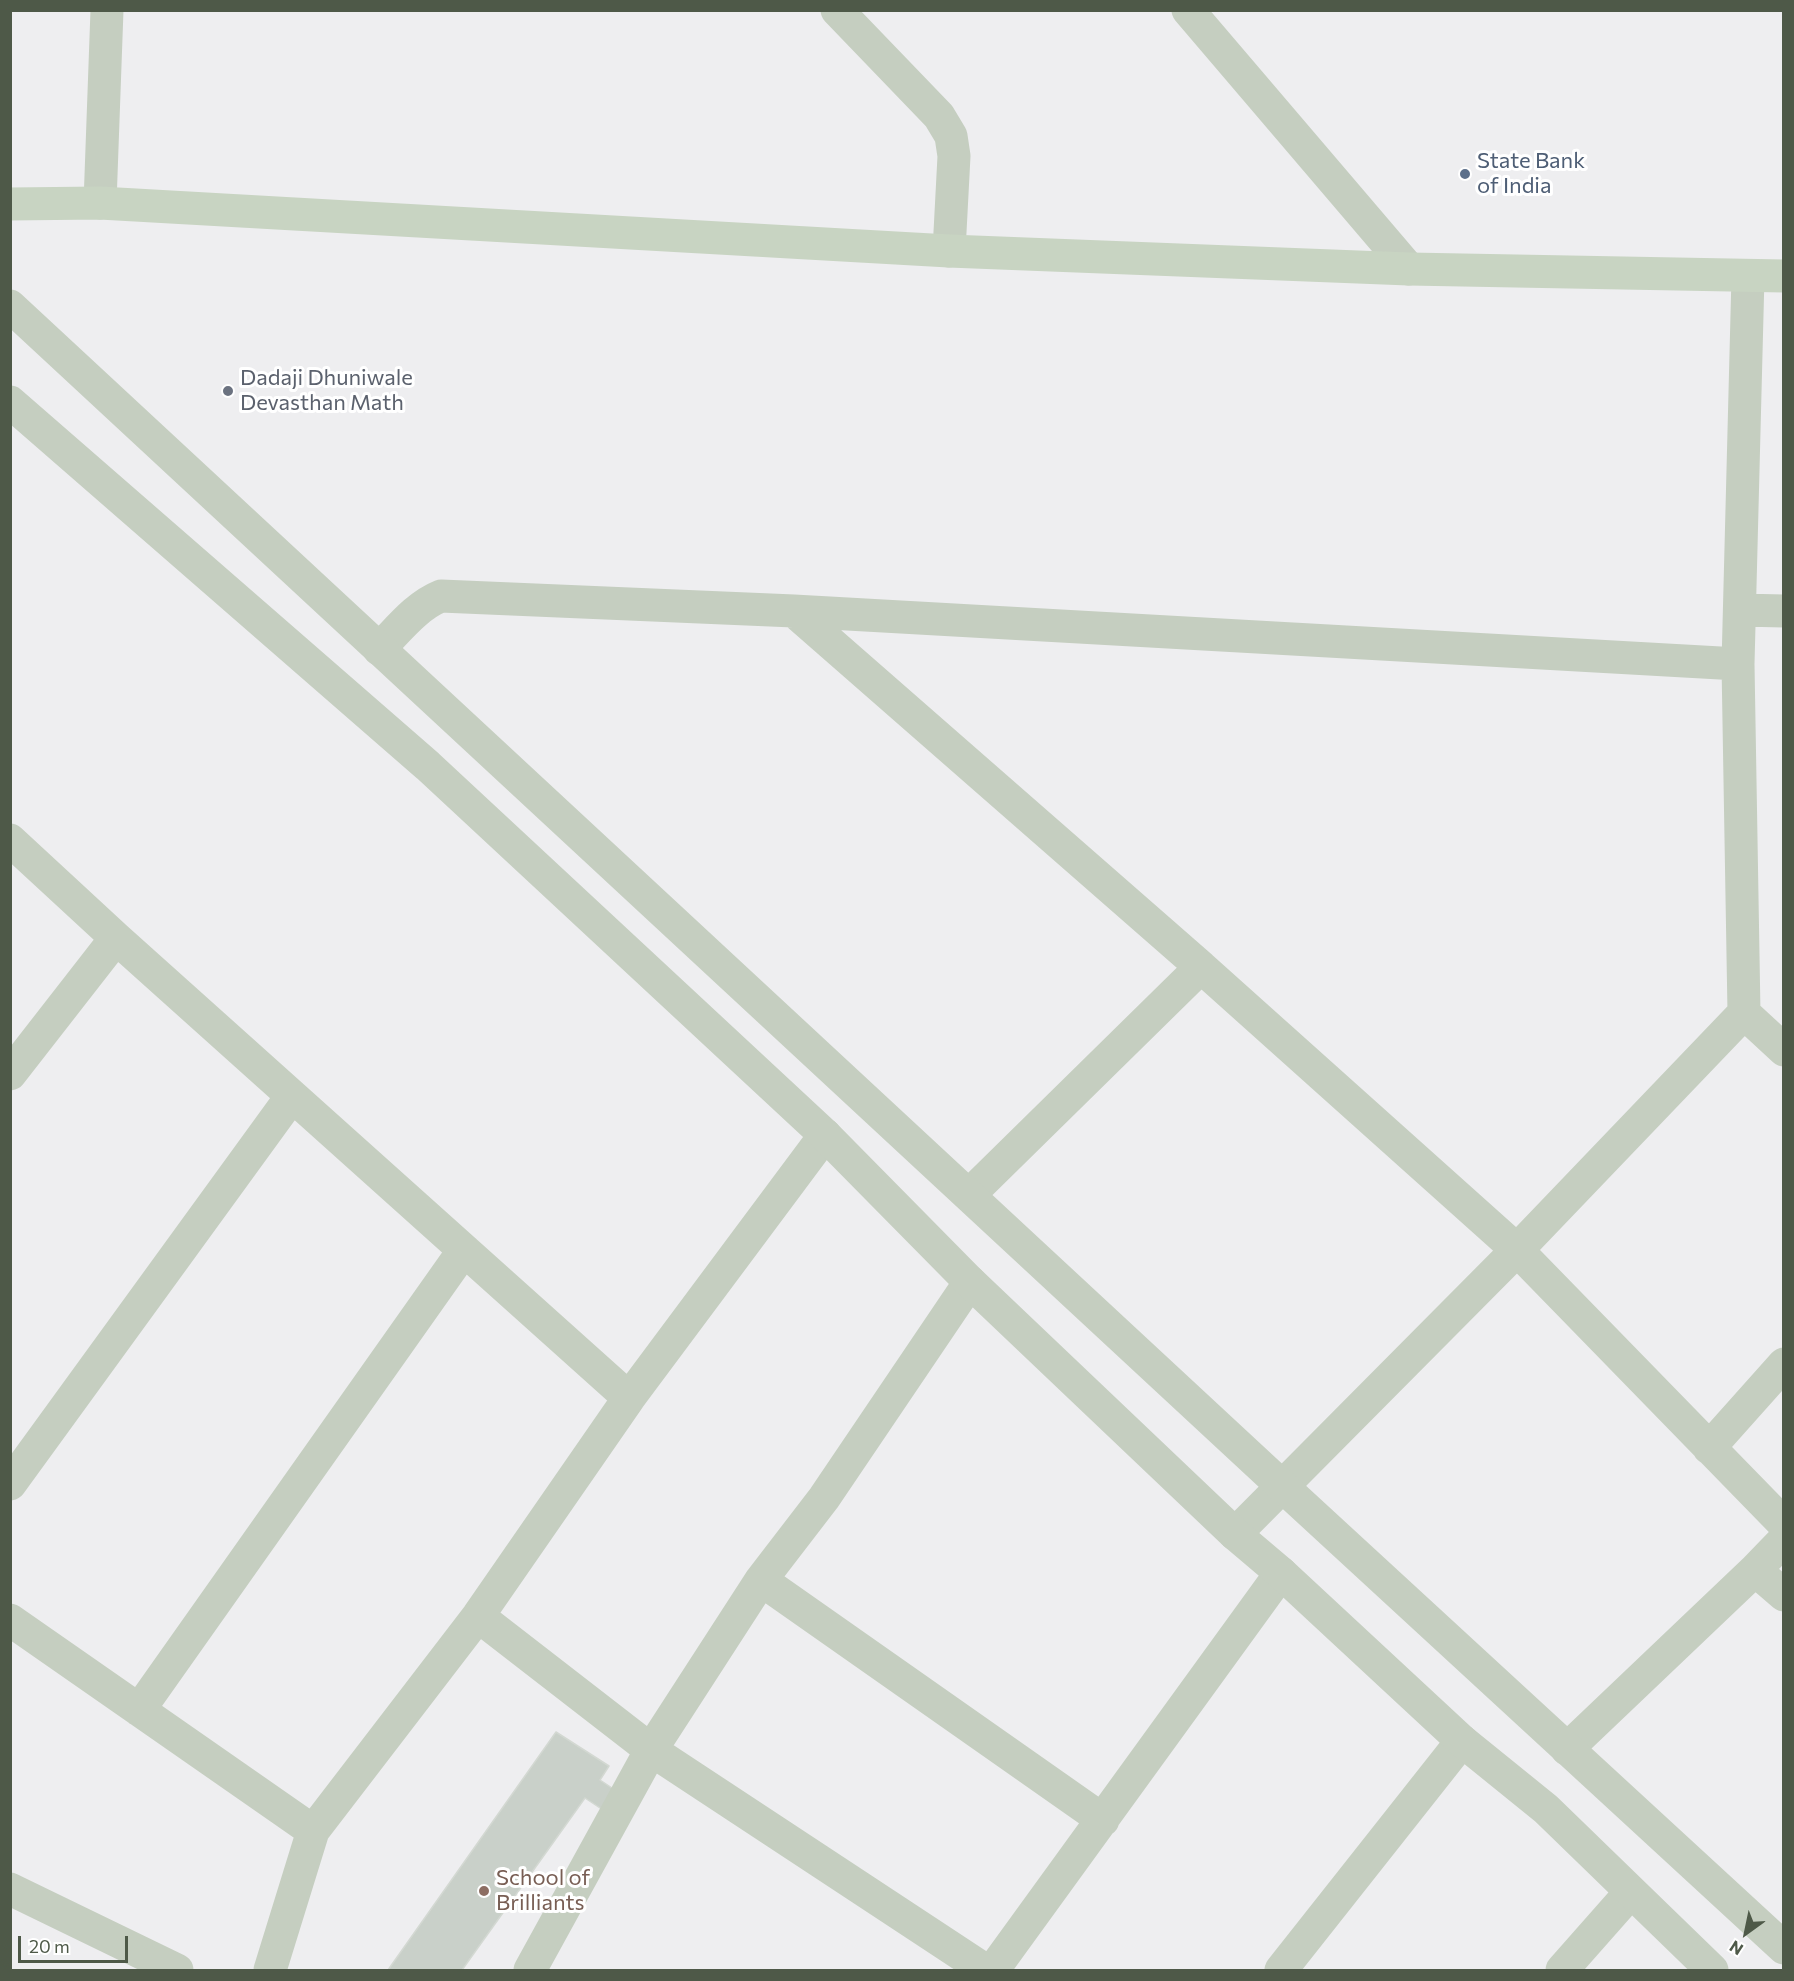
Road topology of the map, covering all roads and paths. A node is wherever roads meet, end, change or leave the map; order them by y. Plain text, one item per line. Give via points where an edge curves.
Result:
1 (107, 10) edge
2 (837, 10) edge
3 (1188, 10) edge
4 (100, 203) junction
5 (10, 204) edge
6 (949, 251) junction
7 (1409, 269) junction
8 (1748, 276) junction
9 (1784, 276) edge
10 (10, 306) edge
11 (10, 402) edge
12 (1740, 610) junction
13 (795, 611) junction
14 (1784, 611) edge
15 (379, 649) junction
16 (1738, 664) junction
17 (10, 840) edge
18 (116, 938) junction
19 (1202, 966) junction
20 (1744, 1013) junction
21 (1784, 1050) edge
22 (10, 1074) edge
23 (292, 1096) junction
24 (825, 1135) junction
25 (969, 1195) junction
26 (464, 1250) junction
27 (1517, 1250) junction
28 (970, 1282) junction
29 (1784, 1364) edge
30 (629, 1398) junction
31 (1709, 1448) junction
32 (10, 1485) edge
33 (1282, 1486) junction
34 (1784, 1524) edge
35 (1235, 1534) junction
36 (1784, 1540) edge
37 (1755, 1570) junction
38 (1281, 1573) junction
39 (761, 1580) junction
40 (1784, 1595) edge
41 (478, 1616) junction
42 (10, 1620) edge
43 (139, 1710) junction
44 (1462, 1741) junction
45 (1567, 1749) junction
46 (651, 1750) junction
47 (1103, 1820) junction
48 (313, 1831) junction
49 (10, 1889) edge
50 (1630, 1893) junction
51 (1784, 1948) edge
52 (177, 1971) edge
53 (270, 1971) edge
54 (530, 1971) edge
55 (985, 1971) edge
56 (993, 1971) edge
57 (1281, 1971) edge
58 (1562, 1971) edge
59 (1712, 1971) edge

1 - 4 street
2 - 6 street via 939,116 951,136 954,156
3 - 7 street
4 - 5 main road
4 - 6 main road
6 - 7 main road
7 - 8 main road
8 - 9 main road
8 - 12 street
10 - 15 street
11 - 24 street via 428,766
12 - 14 street
12 - 16 street
13 - 15 street via 441,596 429,600
13 - 16 street
13 - 19 street
15 - 25 street
16 - 20 street
17 - 18 street
18 - 22 street
18 - 23 street
19 - 25 street
19 - 27 street
20 - 21 street
20 - 27 street
23 - 26 street
23 - 32 street
24 - 28 street
24 - 30 street
25 - 33 street
26 - 30 street
26 - 43 street
27 - 31 street
27 - 33 street
28 - 35 street
28 - 39 street via 824,1498
29 - 31 street
30 - 41 street
31 - 34 street
33 - 35 street
33 - 45 street
35 - 38 street
36 - 37 street
37 - 40 street
37 - 45 street
38 - 44 street
38 - 47 street
39 - 46 street
39 - 47 street
41 - 46 street
41 - 48 street
42 - 43 street
43 - 48 street
44 - 50 street via 1546,1809
44 - 57 street
45 - 51 street
46 - 54 street
46 - 55 street
47 - 56 street
48 - 53 street
49 - 52 street
50 - 58 street
50 - 59 street

